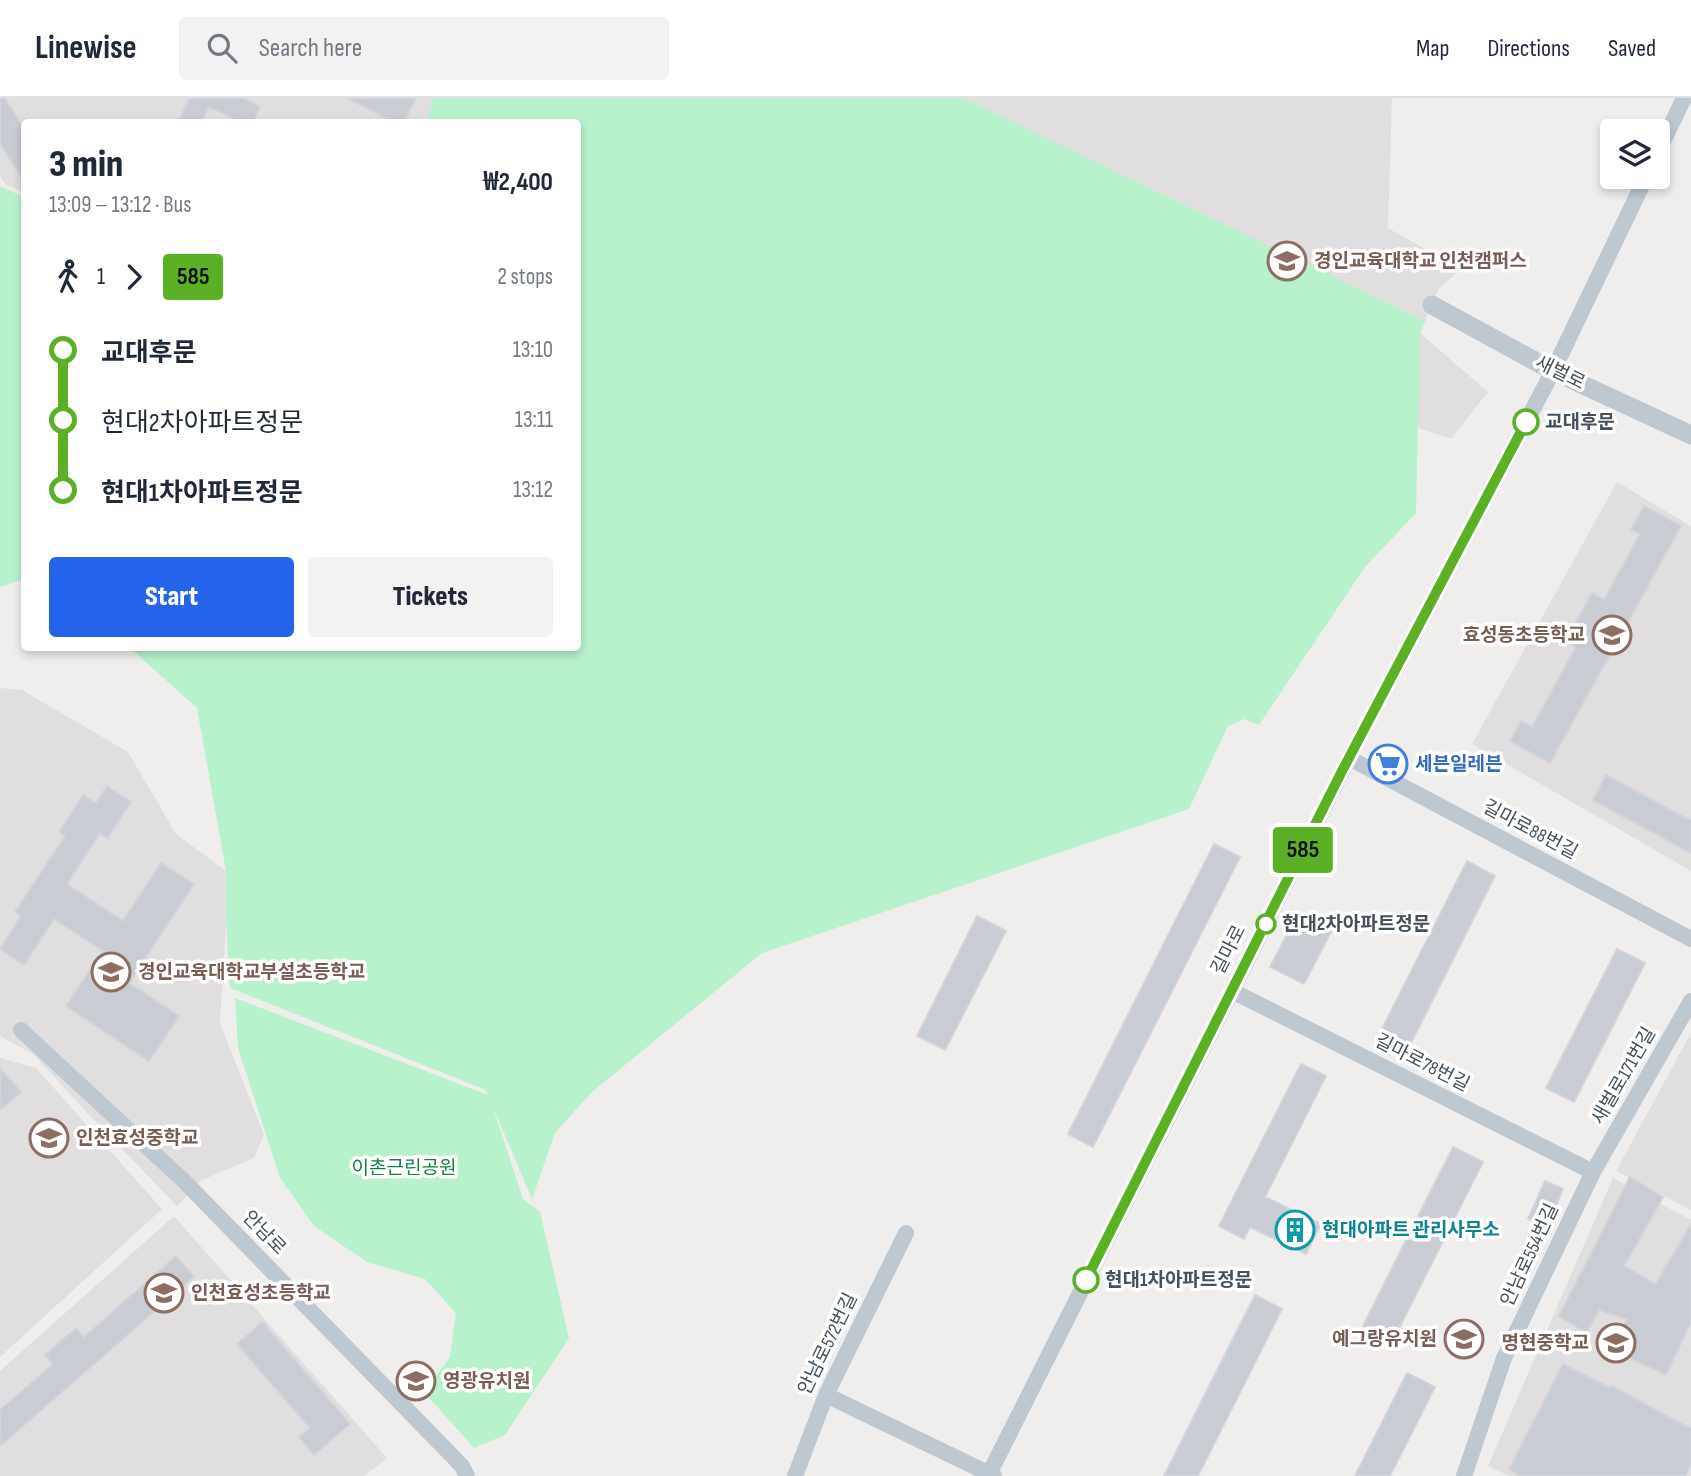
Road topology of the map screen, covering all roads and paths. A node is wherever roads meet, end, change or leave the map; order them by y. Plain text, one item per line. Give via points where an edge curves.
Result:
1 (1684, 98) edge
2 (1670, 127) edge
3 (1640, 189) edge
4 (1432, 305) dead end
5 (1553, 371) junction
6 (1691, 435) edge
7 (1349, 758) junction
8 (1691, 939) edge
9 (1232, 991) junction
10 (1691, 1002) edge
11 (21, 1030) dead end
12 (1593, 1172) junction
13 (906, 1233) dead end
14 (826, 1395) junction
15 (990, 1475) edge
16 (467, 1476) edge
17 (795, 1476) edge
18 (1464, 1476) edge

1 - 2 street
3 - 5 street, 길마로
4 - 5 street, 새벌로
5 - 6 street, 새벌로
5 - 7 street, 길마로
7 - 8 street, 길마로88번길
7 - 9 street, 길마로
9 - 12 street, 길마로78번길
9 - 15 street, 길마로
10 - 12 street, 새벌로171번길
11 - 16 street, 안남로 via 186,1182
12 - 18 street, 안남로554번길 via 1504,1358
13 - 14 street, 안남로572번길
14 - 15 street
14 - 17 street, 안남로572번길

